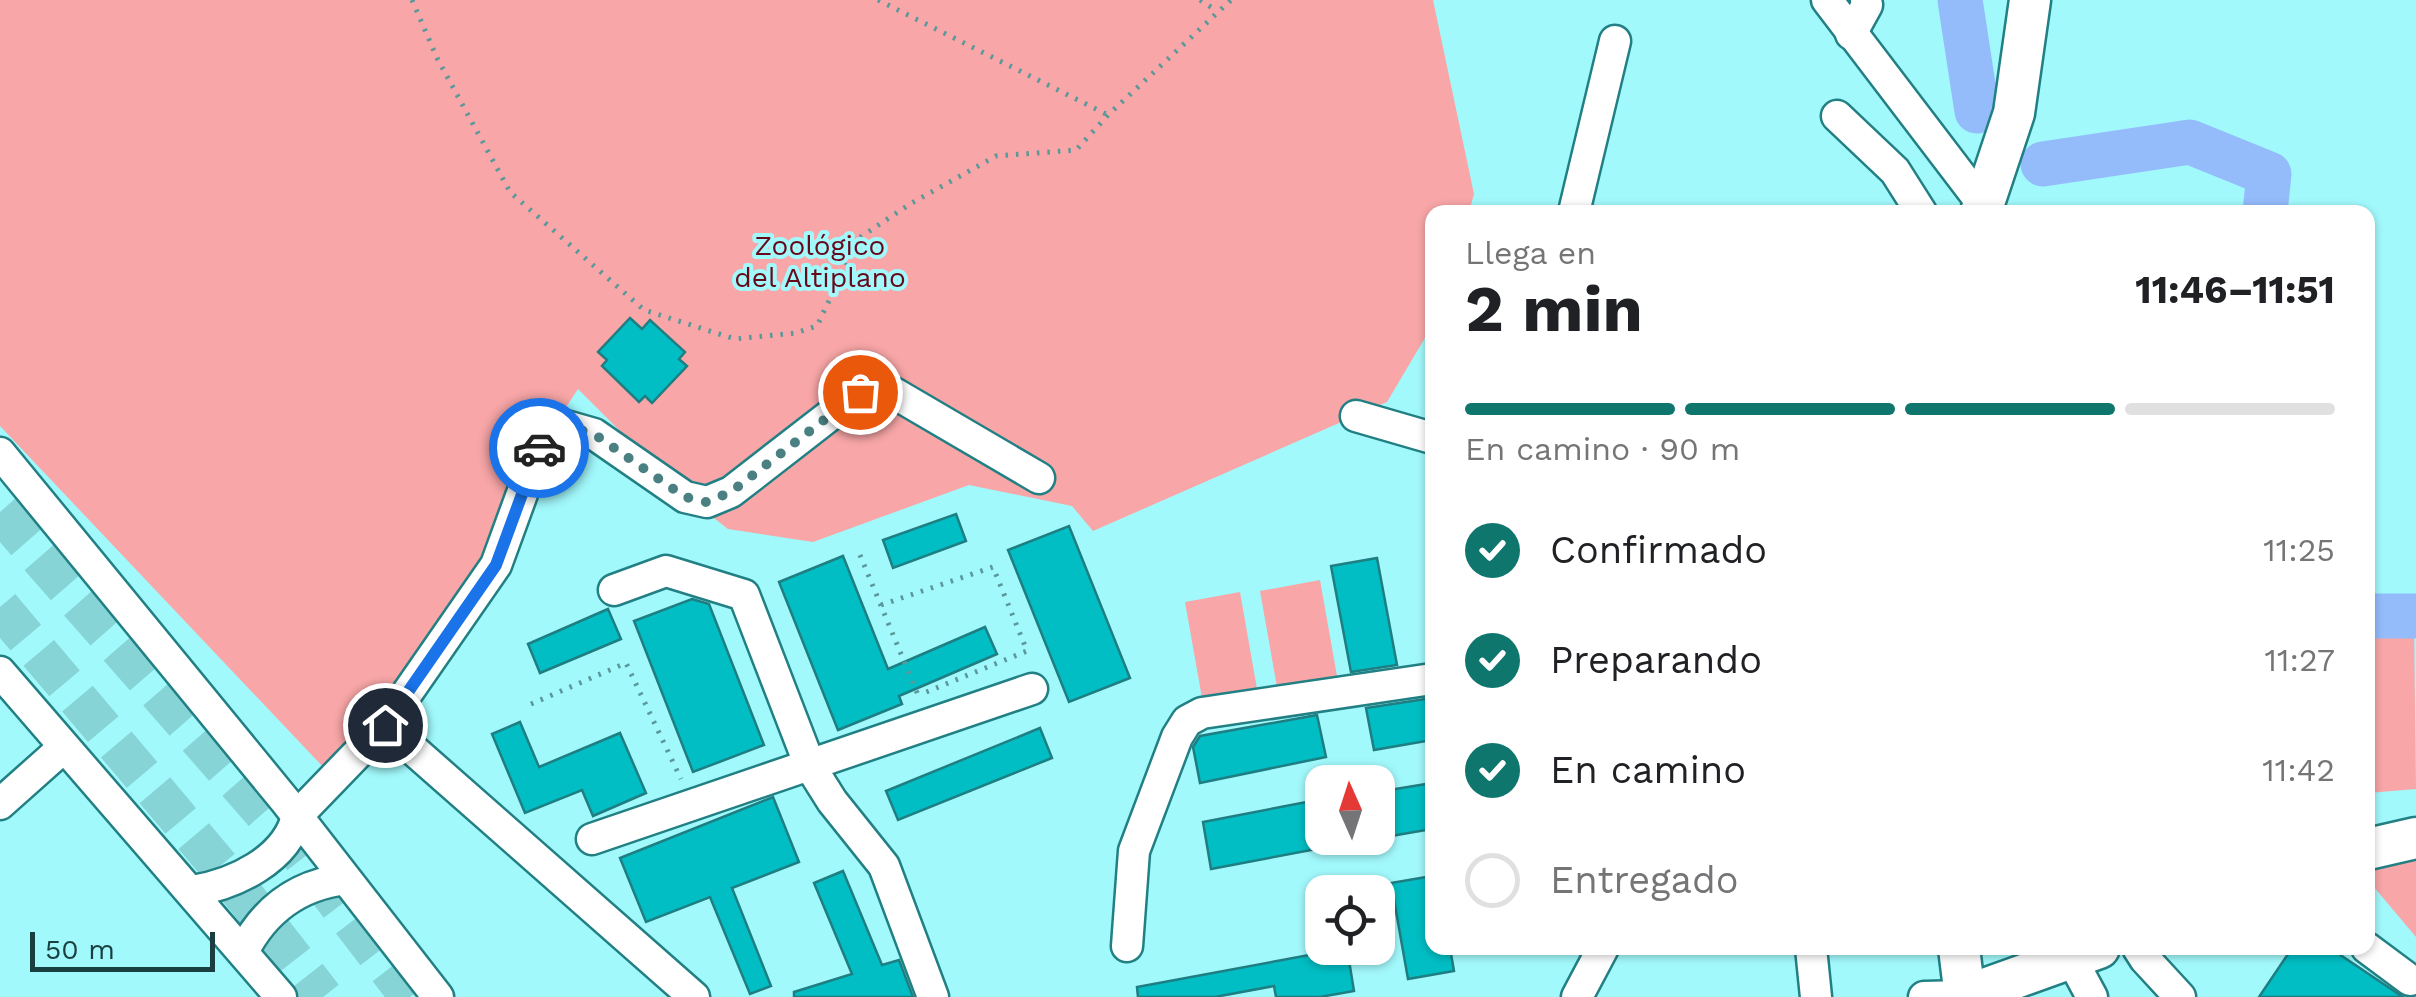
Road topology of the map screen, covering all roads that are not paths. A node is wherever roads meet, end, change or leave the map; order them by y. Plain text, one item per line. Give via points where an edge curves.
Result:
1 (1828, 0) edge
2 (1866, 0) edge
3 (2030, 0) edge
4 (1851, 34) junction
5 (1615, 41) dead end
6 (1837, 116) dead end
7 (1576, 205) edge
8 (1916, 205) edge
9 (1979, 205) edge
10 (1983, 205) edge
11 (1356, 416) dead end
12 (1425, 436) edge
13 (0, 453) edge
14 (1039, 478) dead end
15 (614, 590) dead end
16 (0, 672) edge
17 (1425, 679) edge
18 (1032, 689) dead end
19 (385, 725) junction
20 (64, 746) junction
21 (810, 766) junction
22 (0, 804) edge
23 (297, 816) junction
24 (592, 838) dead end
25 (2416, 838) edge
26 (2375, 847) edge
27 (345, 879) junction
28 (192, 891) junction
29 (1127, 946) dead end
30 (243, 952) junction
31 (2375, 954) edge
32 (1599, 955) edge
33 (1813, 955) edge
34 (1960, 955) edge
35 (2077, 955) edge
36 (2085, 955) edge
37 (2142, 955) edge
38 (2410, 980) dead end
39 (1965, 996) edge
40 (280, 997) edge
41 (438, 997) edge
42 (694, 997) edge
43 (933, 997) edge
44 (1577, 997) edge
45 (1816, 997) edge
46 (1924, 997) edge
47 (2092, 997) edge
48 (2180, 997) edge

1 - 4 street
2 - 4 street
3 - 10 main road via 2014,113
4 - 9 street
5 - 7 street
6 - 8 street via 1895,172
11 - 12 street
13 - 23 street
14 - 19 street via 873,387 731,492 706,502 685,497 594,434 566,426 542,439 496,565
15 - 21 street via 666,571 744,596
16 - 20 street
17 - 29 street via 1202,713 1187,721 1134,850
18 - 21 street
19 - 23 street
19 - 42 street
20 - 22 street
20 - 28 street
21 - 24 street
21 - 43 street via 884,866
23 - 27 street
23 - 28 street via 294,830 262,864 215,888
25 - 26 main road
27 - 30 street via 314,885 280,904
27 - 41 street
28 - 30 street
30 - 40 street
31 - 38 street
32 - 44 street
33 - 45 street
34 - 39 main road
35 - 39 main road
36 - 47 street
37 - 48 street
39 - 46 street

